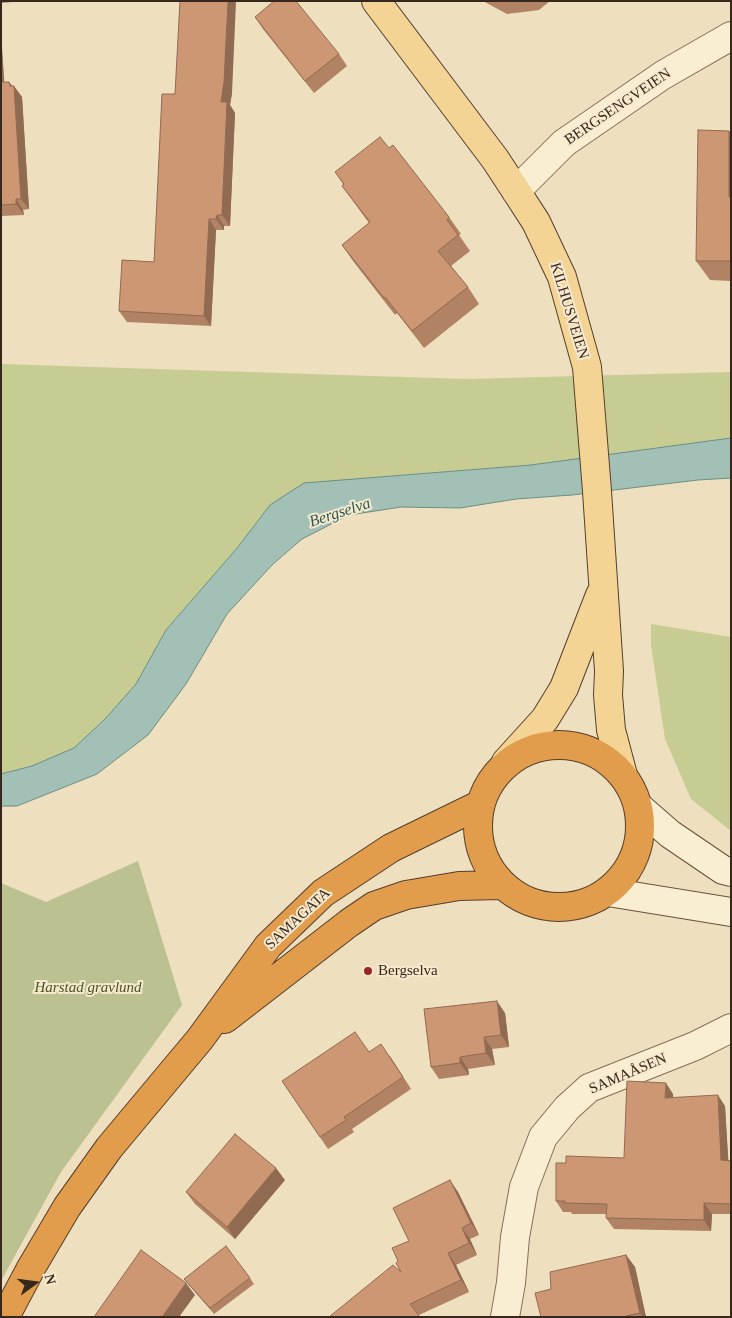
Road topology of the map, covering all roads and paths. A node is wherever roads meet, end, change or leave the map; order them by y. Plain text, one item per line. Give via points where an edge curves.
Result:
1 (376, 1) edge
2 (731, 36) edge
3 (516, 191) junction
4 (603, 586) junction
5 (506, 762) junction
6 (623, 775) junction
7 (479, 805) junction
8 (639, 806) junction
9 (731, 872) edge
10 (502, 884) junction
11 (608, 892) junction
12 (731, 912) edge
13 (731, 1028) edge
14 (200, 1038) junction
15 (5, 1317) edge
16 (505, 1317) edge

1 - 3 main road, KILHUSVEIEN
2 - 3 street, BERGSENGVEIEN via 663,75 564,143
3 - 4 main road, KILHUSVEIEN via 536,222 562,277 587,367
4 - 5 main road, KILHUSVEIEN via 564,688 545,719
4 - 6 main road, KILHUSVEIEN via 611,730
5 - 6 highway via 529,749 554,744 581,746 604,757
5 - 7 highway via 490,782
6 - 8 highway
7 - 10 highway via 477,834 485,861
7 - 14 highway, SAMAGATA via 391,848 323,893 268,946
8 - 9 street via 670,834 723,870
8 - 11 highway via 641,830 636,854 624,875
10 - 11 highway via 520,898 541,906 565,908 587,903
10 - 14 highway, SAMAGATA via 406,894 374,906
11 - 12 street
13 - 16 street, SAMAÅSEN via 695,1046 589,1088 543,1137 524,1187
14 - 15 highway, SAMAGATA via 109,1148 67,1208

